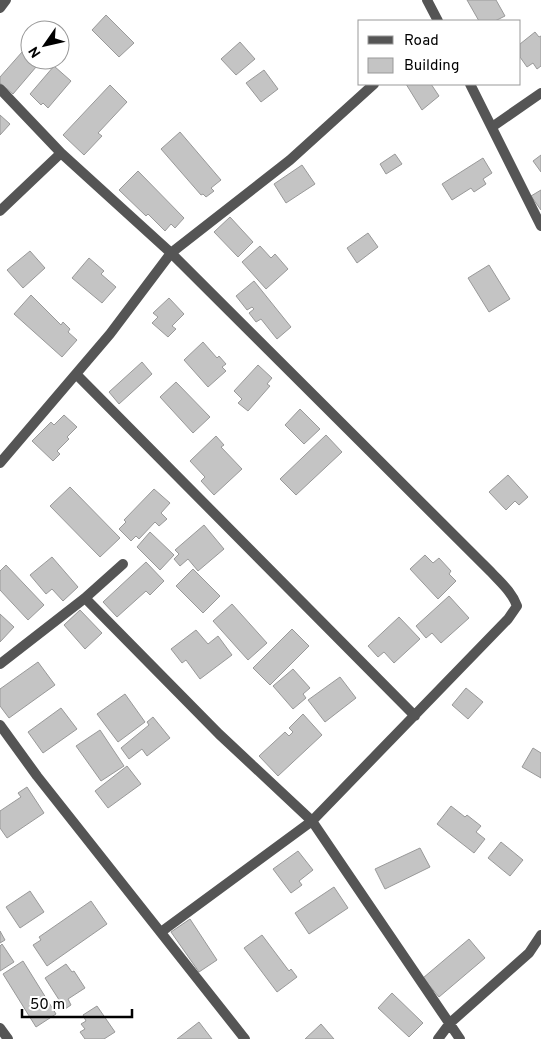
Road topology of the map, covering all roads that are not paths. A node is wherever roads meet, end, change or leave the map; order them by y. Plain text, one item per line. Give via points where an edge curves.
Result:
1 (6, 0) edge
2 (427, 0) edge
3 (0, 8) edge
4 (437, 20) edge
5 (373, 85) edge
6 (471, 85) edge
7 (0, 89) edge
8 (541, 93) edge
9 (492, 127) junction
10 (61, 153) junction
11 (0, 211) edge
12 (541, 226) edge
13 (171, 253) junction
14 (76, 374) junction
15 (0, 463) edge
16 (123, 564) dead end
17 (85, 598) junction
18 (0, 664) edge
19 (415, 716) junction
20 (0, 725) edge
21 (312, 821) junction
22 (161, 932) junction
23 (541, 934) edge
24 (450, 1023) junction
25 (0, 1028) edge
26 (8, 1039) edge
27 (245, 1039) edge
28 (438, 1039) edge
29 (460, 1039) edge

1 - 3 street
2 - 4 street
5 - 13 street via 290,160
6 - 9 street
7 - 10 street
8 - 9 street
9 - 12 street
10 - 11 street
10 - 13 street
13 - 14 street
13 - 19 street via 514,599 514,612
14 - 15 street
14 - 19 street
16 - 17 street
17 - 18 street
17 - 21 street via 219,734
19 - 21 street
20 - 22 street
21 - 22 street
21 - 24 street
22 - 27 street
23 - 24 street via 529,953
24 - 28 street
24 - 29 street
25 - 26 street

